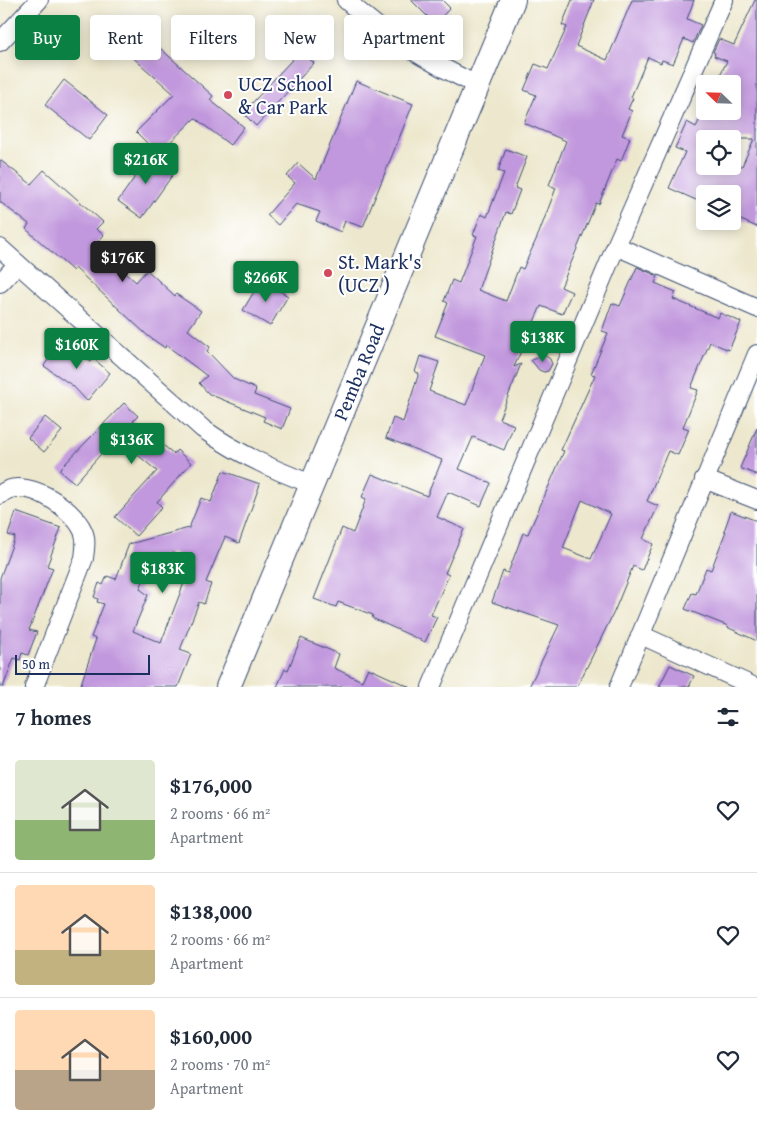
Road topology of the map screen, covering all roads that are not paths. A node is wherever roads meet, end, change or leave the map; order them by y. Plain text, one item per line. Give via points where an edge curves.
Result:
1 (39, 0) edge
2 (346, 0) edge
3 (513, 0) edge
4 (724, 0) edge
5 (0, 42) edge
6 (477, 85) junction
7 (616, 246) junction
8 (0, 248) edge
9 (18, 264) junction
10 (0, 283) edge
11 (757, 308) edge
12 (757, 354) edge
13 (704, 479) junction
14 (312, 484) junction
15 (0, 495) edge
16 (757, 500) edge
17 (641, 635) junction
18 (34, 687) edge
19 (228, 687) edge
20 (431, 687) edge
21 (619, 687) edge
22 (755, 687) edge

1 - 5 street
2 - 6 street via 405,48
3 - 6 street, Pemba Road
4 - 7 street
6 - 14 street, Pemba Road
7 - 11 street
7 - 20 street
8 - 9 street
9 - 10 street
9 - 14 street via 202,430 270,469
12 - 13 street
13 - 16 street
13 - 17 street
14 - 19 street, Pemba Road
15 - 18 street via 21,486 37,490 75,519 86,542 84,558
17 - 21 street
17 - 22 street

